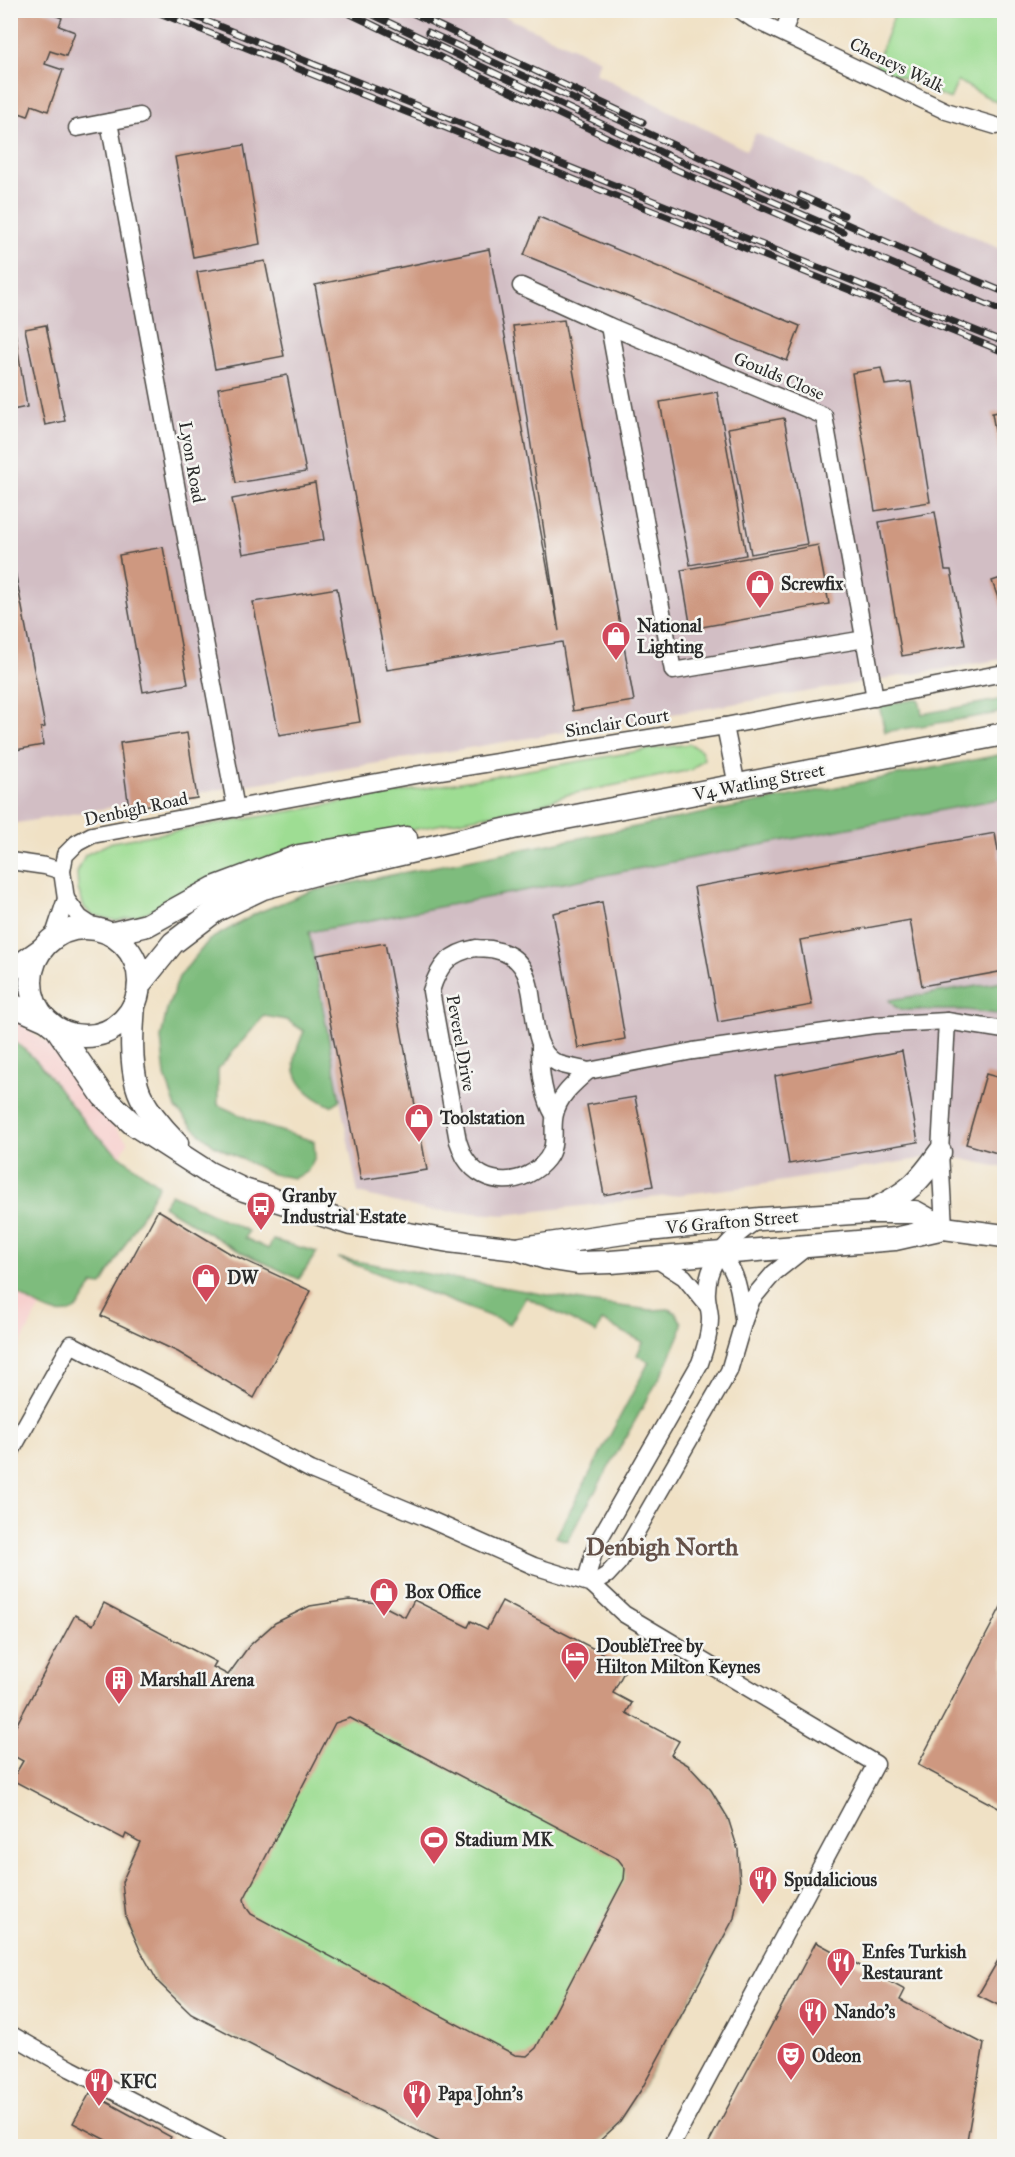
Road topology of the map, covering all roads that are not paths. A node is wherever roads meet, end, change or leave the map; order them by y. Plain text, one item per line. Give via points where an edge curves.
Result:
1 (740, 10) edge
2 (792, 10) edge
3 (783, 32) junction
4 (138, 116) dead end
5 (109, 122) junction
6 (996, 126) dead end
7 (77, 128) dead end
8 (521, 286) dead end
9 (609, 326) junction
10 (865, 639) junction
11 (1005, 673) edge
12 (875, 698) junction
13 (725, 726) junction
14 (1005, 734) edge
15 (737, 786) junction
16 (236, 809) junction
17 (513, 828) junction
18 (10, 861) edge
19 (62, 871) junction
20 (66, 899) junction
21 (102, 931) junction
22 (47, 944) junction
23 (10, 967) edge
24 (137, 995) junction
25 (10, 1004) edge
26 (948, 1021) junction
27 (52, 1025) junction
28 (1005, 1030) edge
29 (540, 1047) junction
30 (588, 1071) junction
31 (554, 1115) junction
32 (940, 1152) junction
33 (209, 1173) junction
34 (868, 1212) junction
35 (760, 1219) junction
36 (944, 1228) junction
37 (637, 1231) junction
38 (1005, 1236) edge
39 (808, 1246) junction
40 (517, 1248) junction
41 (720, 1253) junction
42 (656, 1259) junction
43 (708, 1306) junction
44 (744, 1320) junction
45 (10, 1453) edge
46 (592, 1584) junction
47 (10, 2034) edge
48 (219, 2146) edge
49 (671, 2146) edge

1 - 3 street, Cheneys Walk
2 - 3 street
3 - 6 street, Cheneys Walk via 946,111
4 - 5 street
5 - 7 street
5 - 16 street, Lyon Road
8 - 9 street, Goulds Close
9 - 10 street, Goulds Close via 824,416
9 - 10 street via 673,671
10 - 12 street, Goulds Close
11 - 12 street, Sinclair Court
12 - 13 street, Sinclair Court
13 - 15 street
13 - 16 street, Sinclair Court via 415,775
14 - 15 street, V4 Watling Street
15 - 17 street, V4 Watling Street
16 - 19 street, Denbigh Road via 92,835 65,855
17 - 21 street, V4 Watling Street via 413,837 299,856 214,888 147,925
17 - 24 street, V4 Watling Street via 263,888 215,911 173,943
18 - 19 street
19 - 20 street
20 - 21 street via 80,918
20 - 22 street
21 - 22 street via 73,929
21 - 24 street via 126,947 136,965
22 - 23 street via 18,966
22 - 27 street via 33,966 31,985 35,1004
24 - 27 street via 124,1020 109,1031 92,1036 74,1035
24 - 33 street, V6 Grafton Street via 131,1034 137,1087 158,1124
25 - 27 street
26 - 28 street
26 - 30 street via 874,1024
26 - 32 street
27 - 33 street, V6 Grafton Street via 103,1096 133,1124
29 - 30 street via 556,1063
29 - 31 street, Peverel Drive via 540,1069 548,1106
29 - 31 street, Peverel Drive via 527,976 519,963 496,950 476,948 459,951 447,961 436,975 431,992 464,1157 489,1178 505,1182 521,1178 549,1157 555,1138
30 - 31 street, Peverel Drive via 567,1090
32 - 34 street via 903,1195
32 - 36 street
33 - 40 street, V6 Grafton Street via 244,1190 351,1224
34 - 35 street, V6 Grafton Street
34 - 36 street, V6 Grafton Street via 915,1212
35 - 37 street, V6 Grafton Street
35 - 41 street via 733,1238
36 - 38 street, V6 Grafton Street
36 - 39 street, V6 Grafton Street via 895,1239
37 - 40 street, V6 Grafton Street
37 - 41 street via 695,1239
39 - 41 street, V6 Grafton Street
39 - 44 street via 774,1273 752,1299
40 - 42 street, V6 Grafton Street via 578,1263
41 - 42 street, V6 Grafton Street
41 - 43 street via 708,1280
41 - 44 street via 739,1284
42 - 43 street via 684,1277
43 - 46 street via 708,1343 700,1363 596,1545 588,1573
44 - 46 street via 729,1371 619,1562
45 - 46 street via 71,1344 311,1470 534,1566
46 - 49 street via 624,1614 876,1764
47 - 48 street

